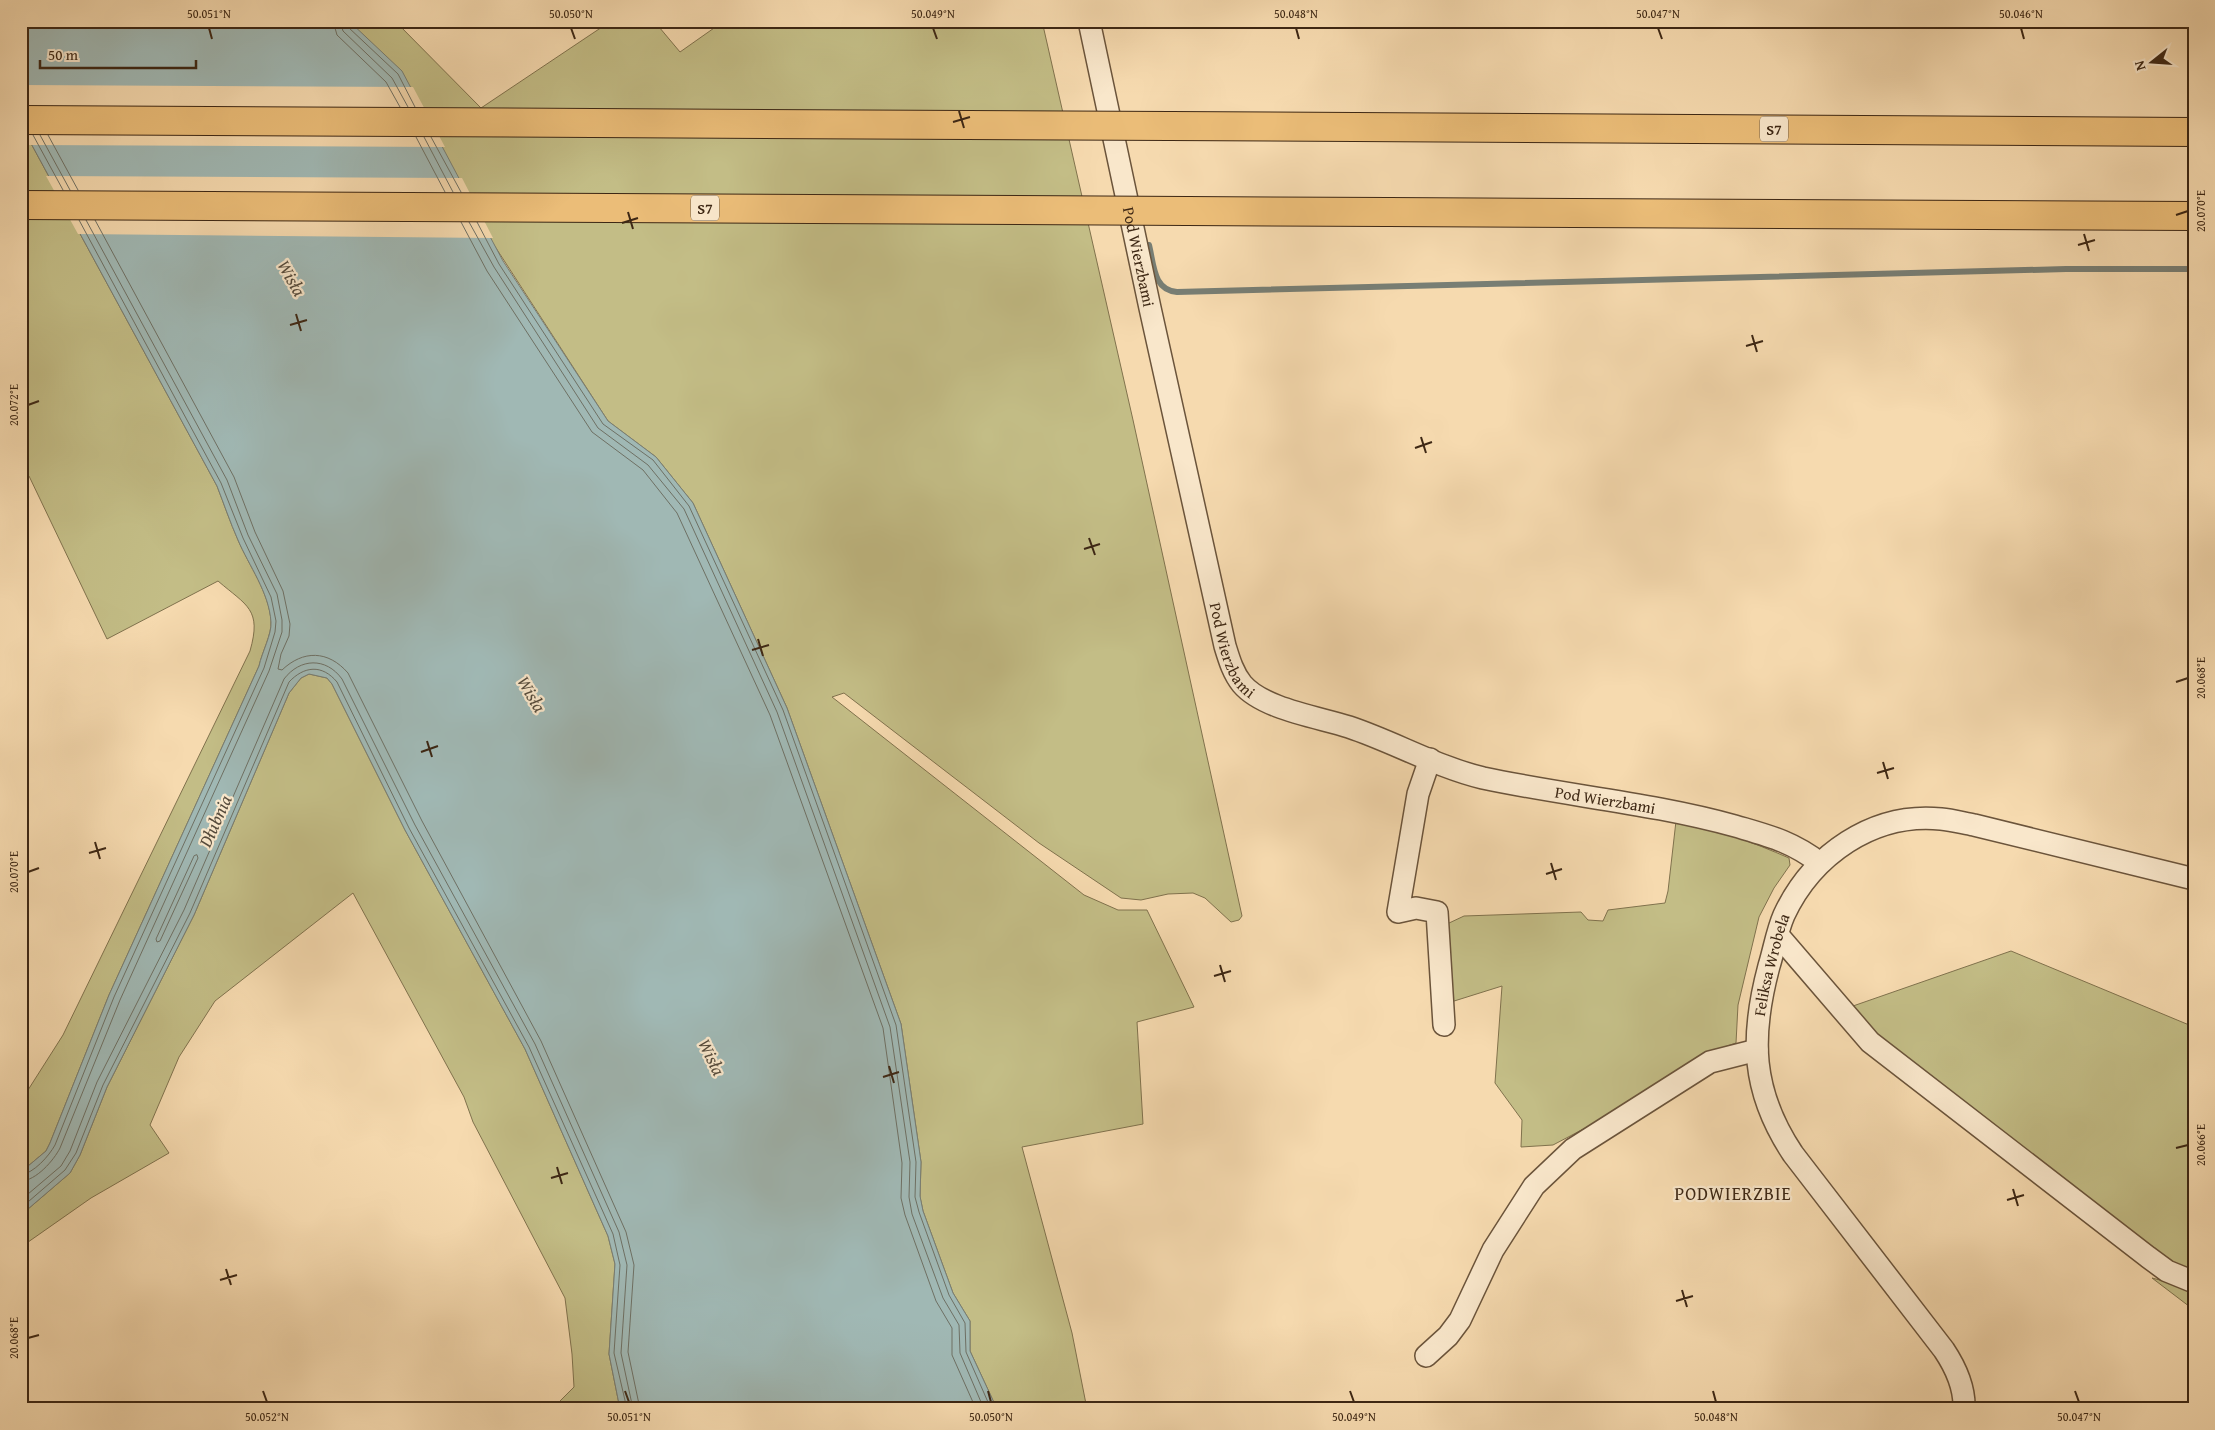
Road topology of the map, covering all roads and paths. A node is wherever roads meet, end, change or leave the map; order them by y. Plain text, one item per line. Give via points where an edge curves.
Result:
1 (1089, 21) edge
2 (21, 120) edge
3 (2194, 132) edge
4 (21, 205) edge
5 (2194, 216) edge
6 (1430, 759) junction
7 (1820, 863) junction
8 (2194, 879) edge
9 (1778, 935) junction
10 (1444, 1025) dead end
11 (1756, 1050) junction
12 (2194, 1282) edge
13 (1426, 1356) dead end
14 (1964, 1409) edge

1 - 6 street, Pod Wierzbami via 1150,308 1236,676 1249,691 1274,704 1350,728
2 - 3 highway, S7, bridge
4 - 5 highway, S7, bridge
6 - 7 street, Pod Wierzbami via 1482,777 1689,813 1786,841
6 - 10 street via 1418,794 1398,912 1416,908 1438,912
7 - 8 street, Feliksa Wrobela via 1834,850 1870,829 1908,820 1940,819
7 - 9 street, Feliksa Wrobela via 1794,897 1783,916
9 - 11 street, Feliksa Wrobela via 1759,1008
9 - 12 street via 1870,1042 2148,1257 2167,1271
11 - 13 street via 1710,1062 1573,1148 1534,1186 1493,1250 1460,1320
11 - 14 street, Feliksa Wrobela via 1762,1086 1783,1138 1944,1350 1957,1372

